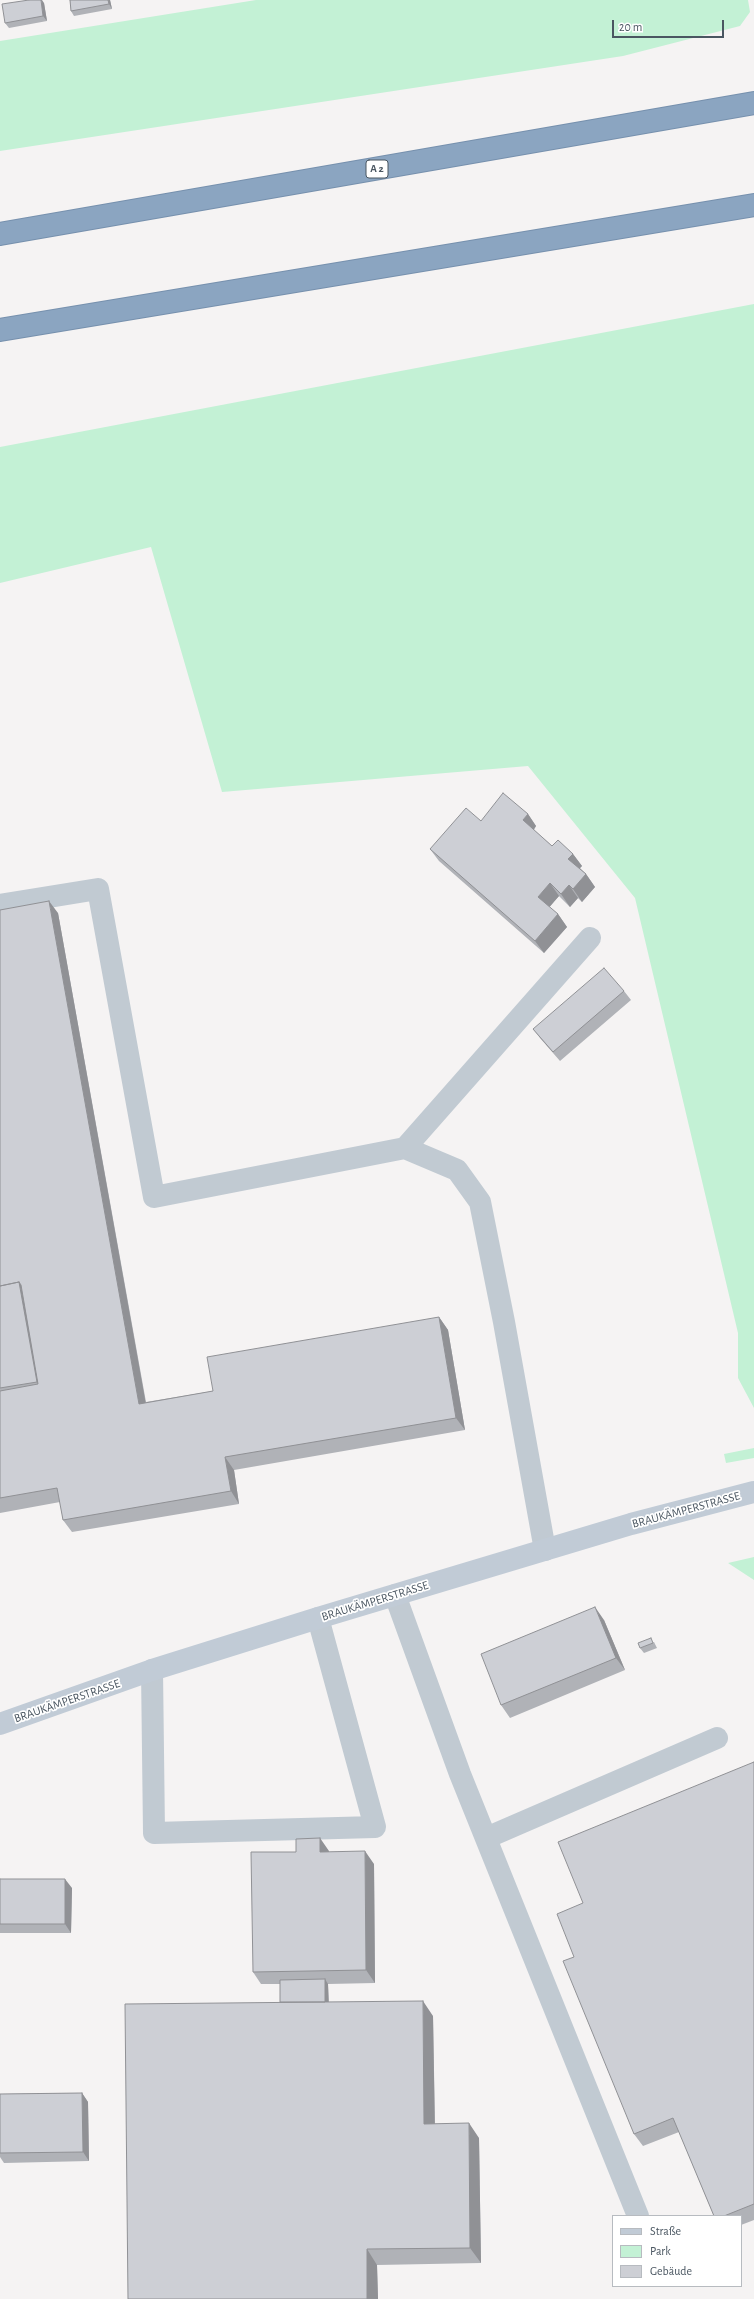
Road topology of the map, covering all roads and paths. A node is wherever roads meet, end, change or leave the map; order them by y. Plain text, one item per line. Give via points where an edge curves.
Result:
1 (754, 103) edge
2 (754, 205) edge
3 (0, 234) edge
4 (0, 330) edge
5 (0, 905) edge
6 (590, 938) dead end
7 (405, 1148) junction
8 (754, 1492) edge
9 (545, 1550) junction
10 (395, 1595) junction
11 (318, 1618) junction
12 (152, 1670) junction
13 (0, 1724) edge
14 (717, 1738) dead end
15 (486, 1838) junction
16 (638, 2215) edge

1 - 3 highway, A 2
2 - 4 highway
5 - 7 lane via 98,889 154,1197
6 - 7 lane
7 - 9 lane via 458,1170 480,1202
8 - 9 street, BRAUKÄMPERSTRASSE via 631,1524
9 - 10 street, BRAUKÄMPERSTRASSE
10 - 11 street, BRAUKÄMPERSTRASSE
10 - 15 lane
11 - 12 street, BRAUKÄMPERSTRASSE
11 - 12 lane via 375,1827 154,1833
12 - 13 street, BRAUKÄMPERSTRASSE
14 - 15 lane
15 - 16 lane

